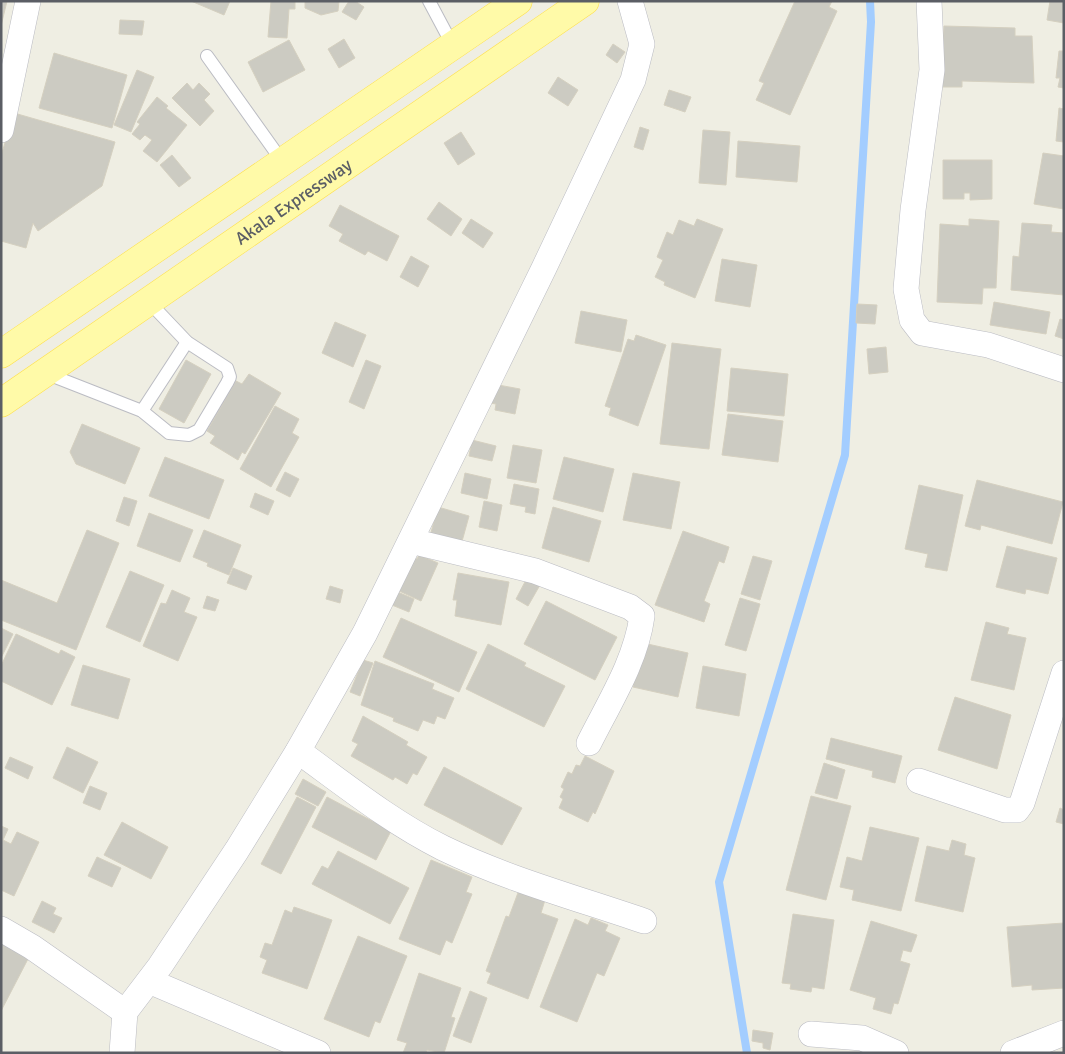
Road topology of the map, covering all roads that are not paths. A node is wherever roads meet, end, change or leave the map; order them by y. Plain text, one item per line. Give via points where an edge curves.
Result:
1 (28, 1) edge
2 (429, 1) edge
3 (518, 1) edge
4 (586, 1) edge
5 (630, 1) edge
6 (929, 1) edge
7 (453, 46) junction
8 (207, 56) dead end
9 (474, 78) junction
10 (1, 130) edge
11 (282, 161) junction
12 (149, 302) junction
13 (26, 337) junction
14 (186, 342) junction
15 (1, 354) edge
16 (1064, 370) edge
17 (45, 373) junction
18 (1, 403) edge
19 (142, 411) junction
20 (410, 541) junction
21 (1063, 680) edge
22 (589, 743) dead end
23 (298, 751) junction
24 (919, 781) dead end
25 (644, 921) dead end
26 (1, 929) edge
27 (149, 981) junction
28 (124, 1012) junction
29 (811, 1034) dead end
30 (1064, 1034) edge
31 (122, 1053) edge
32 (318, 1053) edge
33 (896, 1053) edge
34 (1013, 1053) edge

1 - 10 street
2 - 7 lane
3 - 7 main road
4 - 9 main road, Akala Expressway
5 - 20 street via 642,44 633,80
6 - 16 street via 932,70 906,289 912,320 922,333 988,345
7 - 9 main road
7 - 11 main road
8 - 11 lane
9 - 12 main road, Akala Expressway
11 - 13 main road
12 - 14 lane
12 - 17 main road, Akala Expressway
13 - 15 main road
13 - 17 main road
14 - 19 lane
14 - 19 lane via 227,368 230,376 199,430 189,435 169,434
17 - 18 main road, Akala Expressway
17 - 19 lane
20 - 22 street via 535,571 630,607 642,616 632,654
20 - 23 street via 365,633
21 - 24 street via 1017,810 1005,810
23 - 25 street via 384,814 443,848 504,873
23 - 27 street via 237,850
26 - 28 street
27 - 28 street
27 - 32 street
28 - 31 street
29 - 33 street via 862,1038
30 - 34 street

